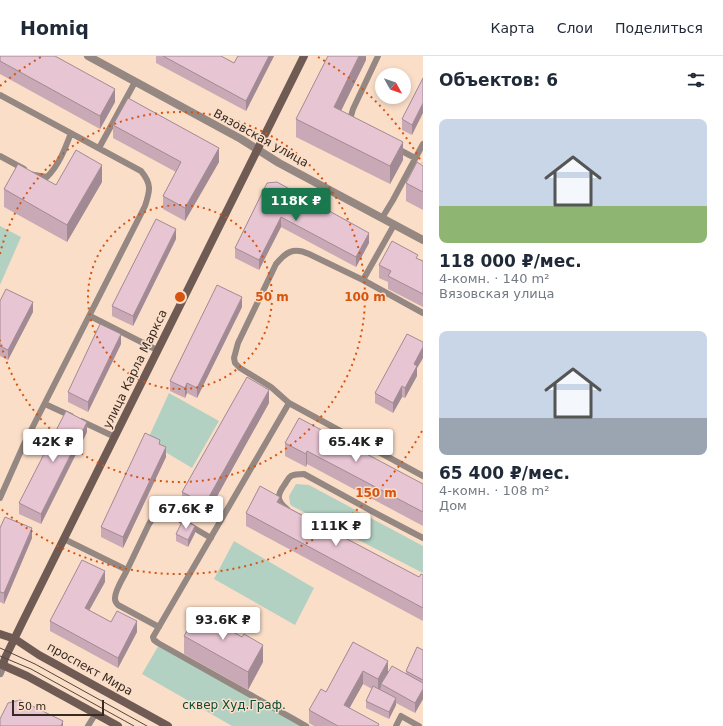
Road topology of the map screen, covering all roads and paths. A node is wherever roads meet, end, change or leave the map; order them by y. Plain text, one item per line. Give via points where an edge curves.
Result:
1 (88, 56) edge
2 (304, 56) edge
3 (378, 56) edge
4 (135, 82) junction
5 (0, 95) edge
6 (357, 127) edge
7 (70, 133) junction
8 (389, 144) edge
9 (423, 144) edge
10 (99, 148) junction
11 (258, 149) junction
12 (0, 156) edge
13 (415, 158) junction
14 (382, 218) junction
15 (394, 225) junction
16 (423, 240) edge
17 (363, 280) junction
18 (423, 313) edge
19 (90, 316) junction
20 (158, 350) junction
21 (289, 402) junction
22 (45, 404) junction
23 (114, 437) junction
24 (423, 476) edge
25 (0, 498) edge
26 (295, 513) edge
27 (212, 538) junction
28 (423, 538) edge
29 (64, 539) junction
30 (127, 570) junction
31 (159, 627) junction
32 (0, 634) edge
33 (15, 639) junction
34 (2, 665) edge
35 (0, 673) edge
36 (96, 713) junction
37 (88, 726) edge
38 (118, 726) edge
39 (168, 726) edge
40 (306, 726) edge
41 (396, 726) edge
42 (419, 726) edge

1 - 4 street, Вязовская улица
2 - 11 street, улица Карла Маркса
3 - 6 lane via 351,116
4 - 10 lane
4 - 11 street, Вязовская улица
5 - 7 lane
7 - 10 lane
7 - 12 lane via 62,156 47,177 34,175
8 - 13 lane
9 - 13 lane
10 - 19 lane via 141,171 147,178 149,194
11 - 14 street, Вязовская улица
11 - 20 street, улица Карла Маркса
13 - 14 lane
14 - 15 street, Вязовская улица
15 - 16 street, Вязовская улица
15 - 17 lane
17 - 18 lane
17 - 21 lane via 300,250 283,255 276,264 238,343 234,358 240,368
19 - 20 lane
19 - 22 lane
20 - 23 street, улица Карла Маркса
21 - 24 lane
21 - 27 lane
22 - 23 lane
22 - 25 lane
23 - 29 street, улица Карла Маркса
26 - 28 lane via 281,504 279,494 290,477 304,474
27 - 30 lane via 172,515 162,513 149,524
27 - 31 lane
29 - 30 lane
29 - 33 street, улица Карла Маркса
30 - 31 lane via 116,592 118,605
31 - 40 lane via 154,637 158,644
32 - 33 street, проспект Мира
33 - 34 street, улица Карла Маркса
33 - 39 street, проспект Мира via 39,655
34 - 35 street, улица Карла Маркса
34 - 36 street
36 - 37 lane
36 - 38 street
41 - 42 lane via 401,716

